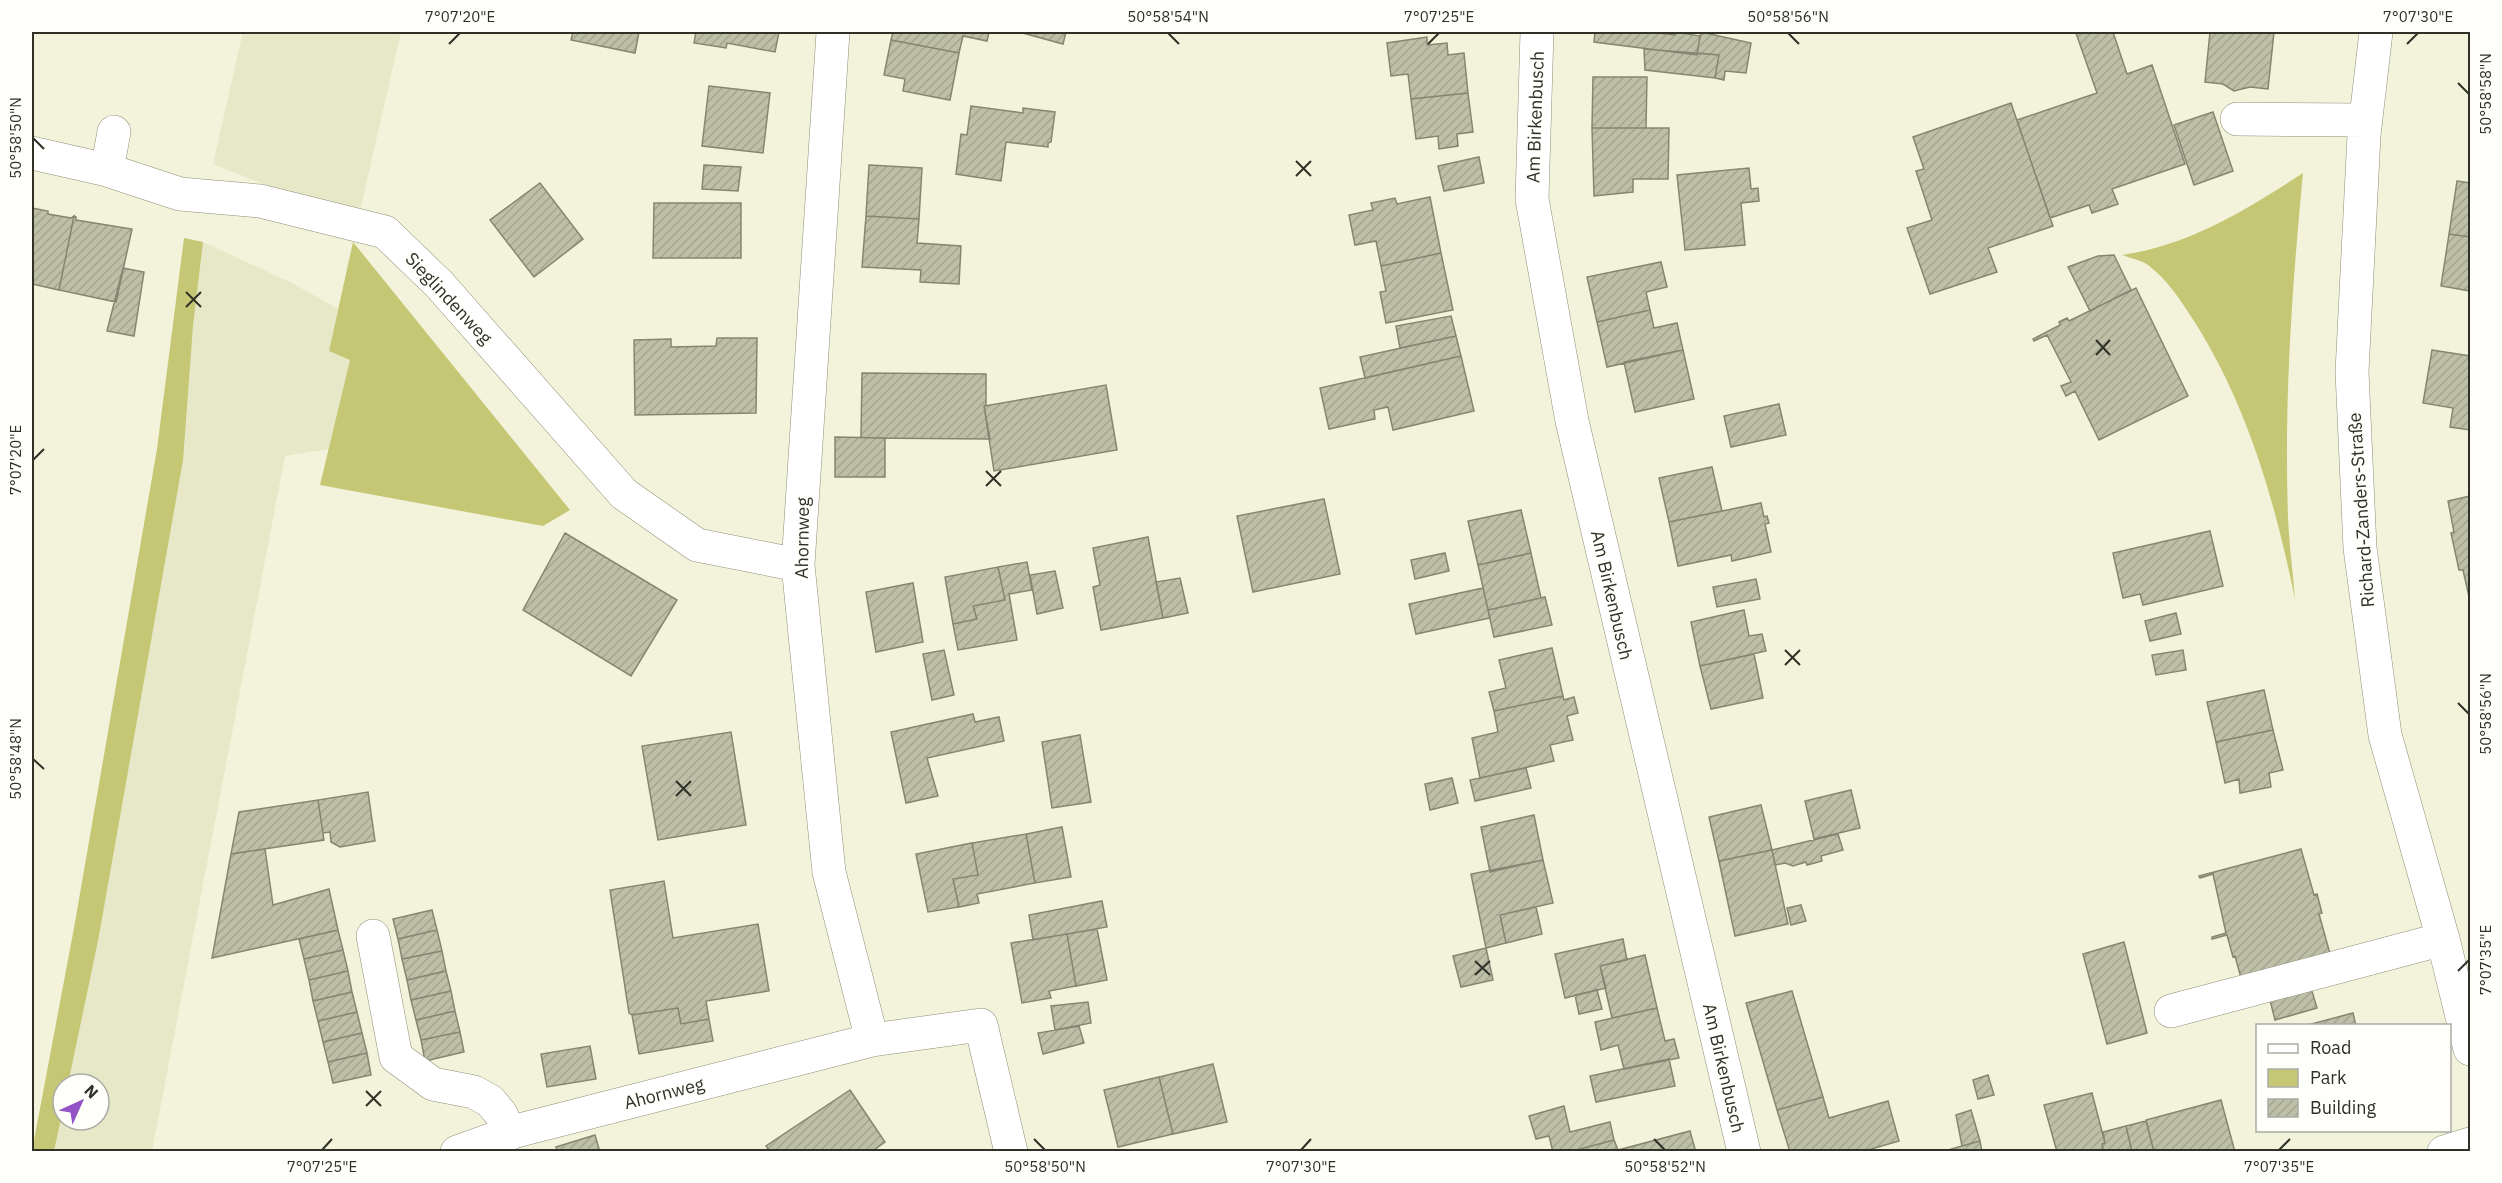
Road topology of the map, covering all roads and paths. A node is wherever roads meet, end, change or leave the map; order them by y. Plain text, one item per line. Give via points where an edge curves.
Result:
1 (832, 32) edge
2 (1537, 32) edge
3 (2376, 32) edge
4 (2237, 119) dead end
5 (2366, 120) junction
6 (114, 132) dead end
7 (32, 153) edge
8 (107, 170) junction
9 (798, 565) junction
10 (373, 936) dead end
11 (2443, 939) junction
12 (2171, 1011) dead end
13 (872, 1040) junction
14 (2470, 1049) edge
15 (515, 1139) edge
16 (2470, 1144) edge
17 (457, 1152) edge
18 (1011, 1152) edge
19 (1744, 1152) edge
20 (2444, 1152) edge

1 - 9 street, Ahornweg
2 - 19 street, Am Birkenbusch via 1532,200 1572,421
3 - 5 street, Richard-Zanders-Straße
4 - 5 street
5 - 11 street, Richard-Zanders-Straße via 2352,372 2360,548 2385,735
6 - 8 street
7 - 8 street, Sieglindenweg
8 - 9 street, Sieglindenweg via 180,194 260,201 385,232 439,284 624,494 697,545
9 - 13 street, Ahornweg via 829,872
10 - 15 street via 396,1056 433,1084 474,1092 490,1101
11 - 12 street
11 - 14 street, Richard-Zanders-Straße
13 - 15 street, Ahornweg
13 - 18 street, Ahornweg via 981,1025
15 - 17 street, Ahornweg
16 - 20 street

